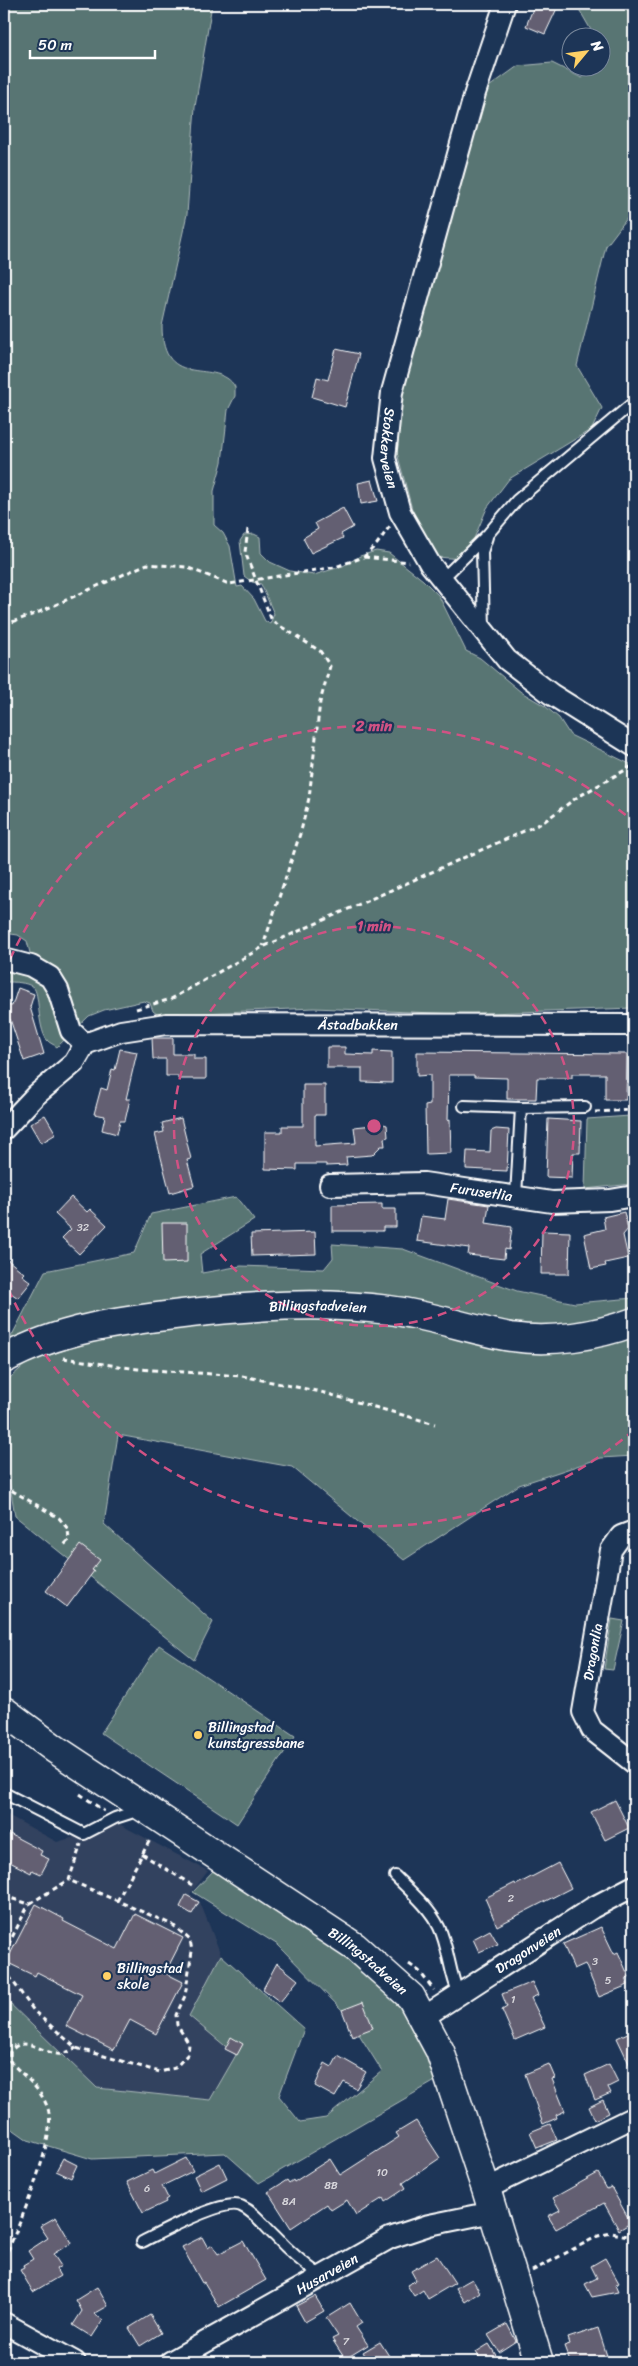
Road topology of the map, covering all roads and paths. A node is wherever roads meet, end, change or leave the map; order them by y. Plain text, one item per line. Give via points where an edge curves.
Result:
1 (505, 4) edge
2 (634, 402) edge
3 (400, 512) junction
4 (248, 529) dead end
5 (488, 534) junction
6 (364, 557) junction
7 (436, 571) junction
8 (255, 580) junction
9 (4, 625) edge
10 (484, 632) junction
11 (634, 746) edge
12 (634, 765) edge
13 (263, 947) junction
14 (4, 959) edge
15 (134, 1009) dead end
16 (634, 1025) edge
17 (85, 1044) junction
18 (464, 1106) dead end
19 (585, 1106) joint
20 (522, 1108) junction
21 (634, 1110) edge
22 (4, 1129) edge
23 (330, 1185) dead end
24 (516, 1196) junction
25 (634, 1196) edge
26 (634, 1322) edge
27 (4, 1359) edge
28 (56, 1360) dead end
29 (435, 1424) dead end
30 (4, 1486) edge
31 (634, 1531) edge
32 (64, 1546) dead end
33 (4, 1710) edge
34 (634, 1763) edge
35 (4, 1793) edge
36 (144, 1808) junction
37 (84, 1834) junction
38 (152, 1836) dead end
39 (142, 1854) junction
40 (395, 1876) dead end
41 (69, 1880) junction
42 (192, 1885) dead end
43 (634, 1886) edge
44 (4, 1896) edge
45 (117, 1901) junction
46 (29, 1904) junction
47 (4, 1954) edge
48 (4, 1969) edge
49 (459, 1994) junction
50 (424, 2017) junction
51 (4, 2044) edge
52 (14, 2046) junction
53 (76, 2048) junction
54 (634, 2120) edge
55 (490, 2201) junction
56 (634, 2237) edge
57 (142, 2242) dead end
58 (4, 2259) edge
59 (321, 2276) junction
60 (514, 2281) junction
61 (4, 2323) edge
62 (75, 2362) edge
63 (170, 2362) edge
64 (539, 2362) edge

1 - 3 street, Stokkerveien via 475,93 392,392 385,458
2 - 5 lane via 517,500
3 - 6 path
3 - 7 street, Stokkerveien
4 - 8 path via 245,552
5 - 7 lane
5 - 10 lane via 482,552
6 - 7 path
6 - 8 path via 335,567
7 - 10 street, Stokkerveien
8 - 9 path via 229,584 186,567 147,564
8 - 13 path via 272,621 320,652 330,666 320,702 309,798
10 - 11 street, Stokkerveien via 507,660 550,694
12 - 13 path via 576,798 542,823
13 - 15 path via 171,999
14 - 17 street via 30,966 50,978 58,990 71,1031
16 - 17 street, Åstadbakken via 166,1024 121,1031
17 - 22 street via 74,1062
18 - 20 lane
19 - 20 lane
19 - 21 path via 590,1113
20 - 24 lane
23 - 24 street, Furusetlia via 424,1183
24 - 25 street, Furusetlia via 552,1202
26 - 27 main road, Billingstadveien via 595,1333 538,1339 512,1337 390,1310 323,1305 248,1306 76,1330 22,1349
28 - 29 path via 63,1358 242,1376 321,1392
30 - 32 path via 59,1518 68,1529 69,1540
31 - 34 street, Dragonlia via 621,1536 611,1550 583,1712 592,1730
33 - 36 main road, Billingstadveien via 55,1749
35 - 37 lane
36 - 37 lane
36 - 50 main road, Billingstadveien via 355,1947 411,1997
37 - 41 path
38 - 39 path
39 - 42 path
39 - 45 path
40 - 49 lane via 421,1902 438,1926
41 - 45 path
41 - 46 path
43 - 49 street, Dragonveien via 592,1908
44 - 46 path
45 - 53 path via 173,1925 190,1940 192,1951 185,1996 176,2015 177,2024 189,2044 188,2054 175,2068 160,2072
46 - 47 path
48 - 53 path via 34,2011
49 - 50 street, Dragonveien
50 - 55 main road, Billingstadveien via 440,2051
51 - 52 path
52 - 53 path via 24,2043 59,2055
52 - 58 path via 10,2061 37,2087 51,2119 50,2134 36,2177
54 - 55 street, Husarveien
55 - 59 street, Husarveien via 390,2238
55 - 60 main road, Billingstadveien
56 - 60 path via 611,2233 598,2236
57 - 59 lane via 178,2224 235,2204 252,2212 303,2264
59 - 63 street, Husarveien
60 - 64 main road, Billingstadveien
61 - 62 street

